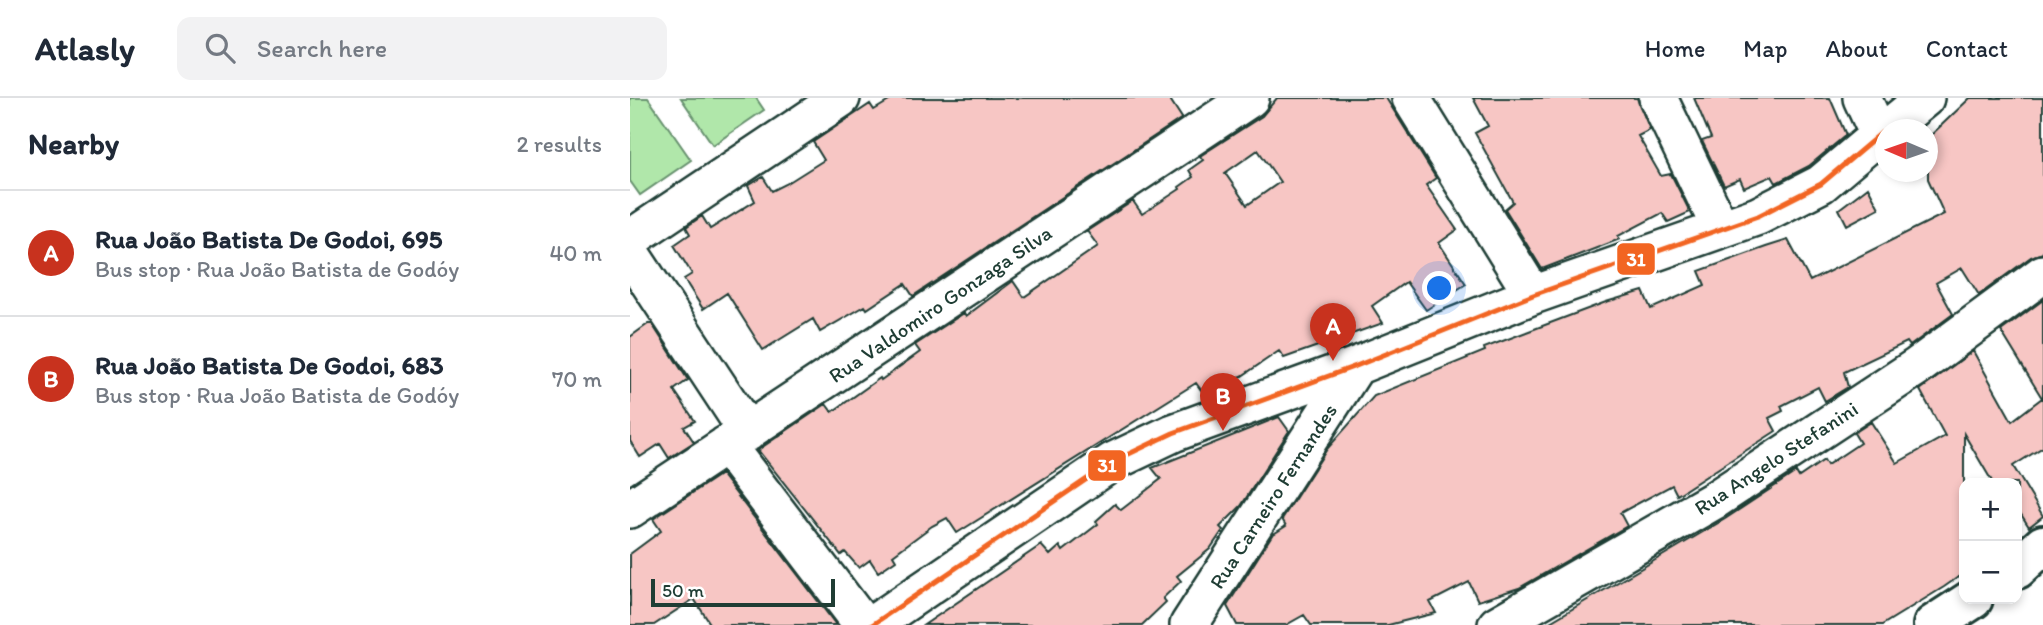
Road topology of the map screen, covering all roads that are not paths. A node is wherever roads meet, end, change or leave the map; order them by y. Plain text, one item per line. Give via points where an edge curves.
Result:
1 (841, 98) edge
2 (1250, 98) edge
3 (1411, 98) edge
4 (1658, 98) edge
5 (1862, 98) edge
6 (1925, 98) edge
7 (1875, 119) edge
8 (1898, 119) edge
9 (1875, 138) edge
10 (1721, 229) junction
11 (630, 239) edge
12 (630, 253) edge
13 (2043, 274) edge
14 (1533, 295) junction
15 (1356, 366) junction
16 (737, 439) junction
17 (630, 509) edge
18 (2043, 545) edge
19 (2022, 564) edge
20 (1965, 604) edge
21 (863, 625) edge
22 (872, 625) edge
23 (1189, 625) edge
24 (1497, 625) edge
25 (1933, 625) edge

1 - 11 street
2 - 16 street, Rua Valdomiro Gonzaga Silva
3 - 14 street
4 - 10 street
5 - 7 street
6 - 8 street
9 - 10 street via 1821,184
10 - 14 street
12 - 16 street
13 - 24 street, Rua Angelo Stefanini via 1918,366 1713,501
14 - 15 street
15 - 22 street via 1173,433 1112,462
15 - 23 street, Rua Carneiro Fernandes
16 - 17 street, Rua Valdomiro Gonzaga Silva
16 - 21 street
18 - 19 main road
20 - 25 main road

